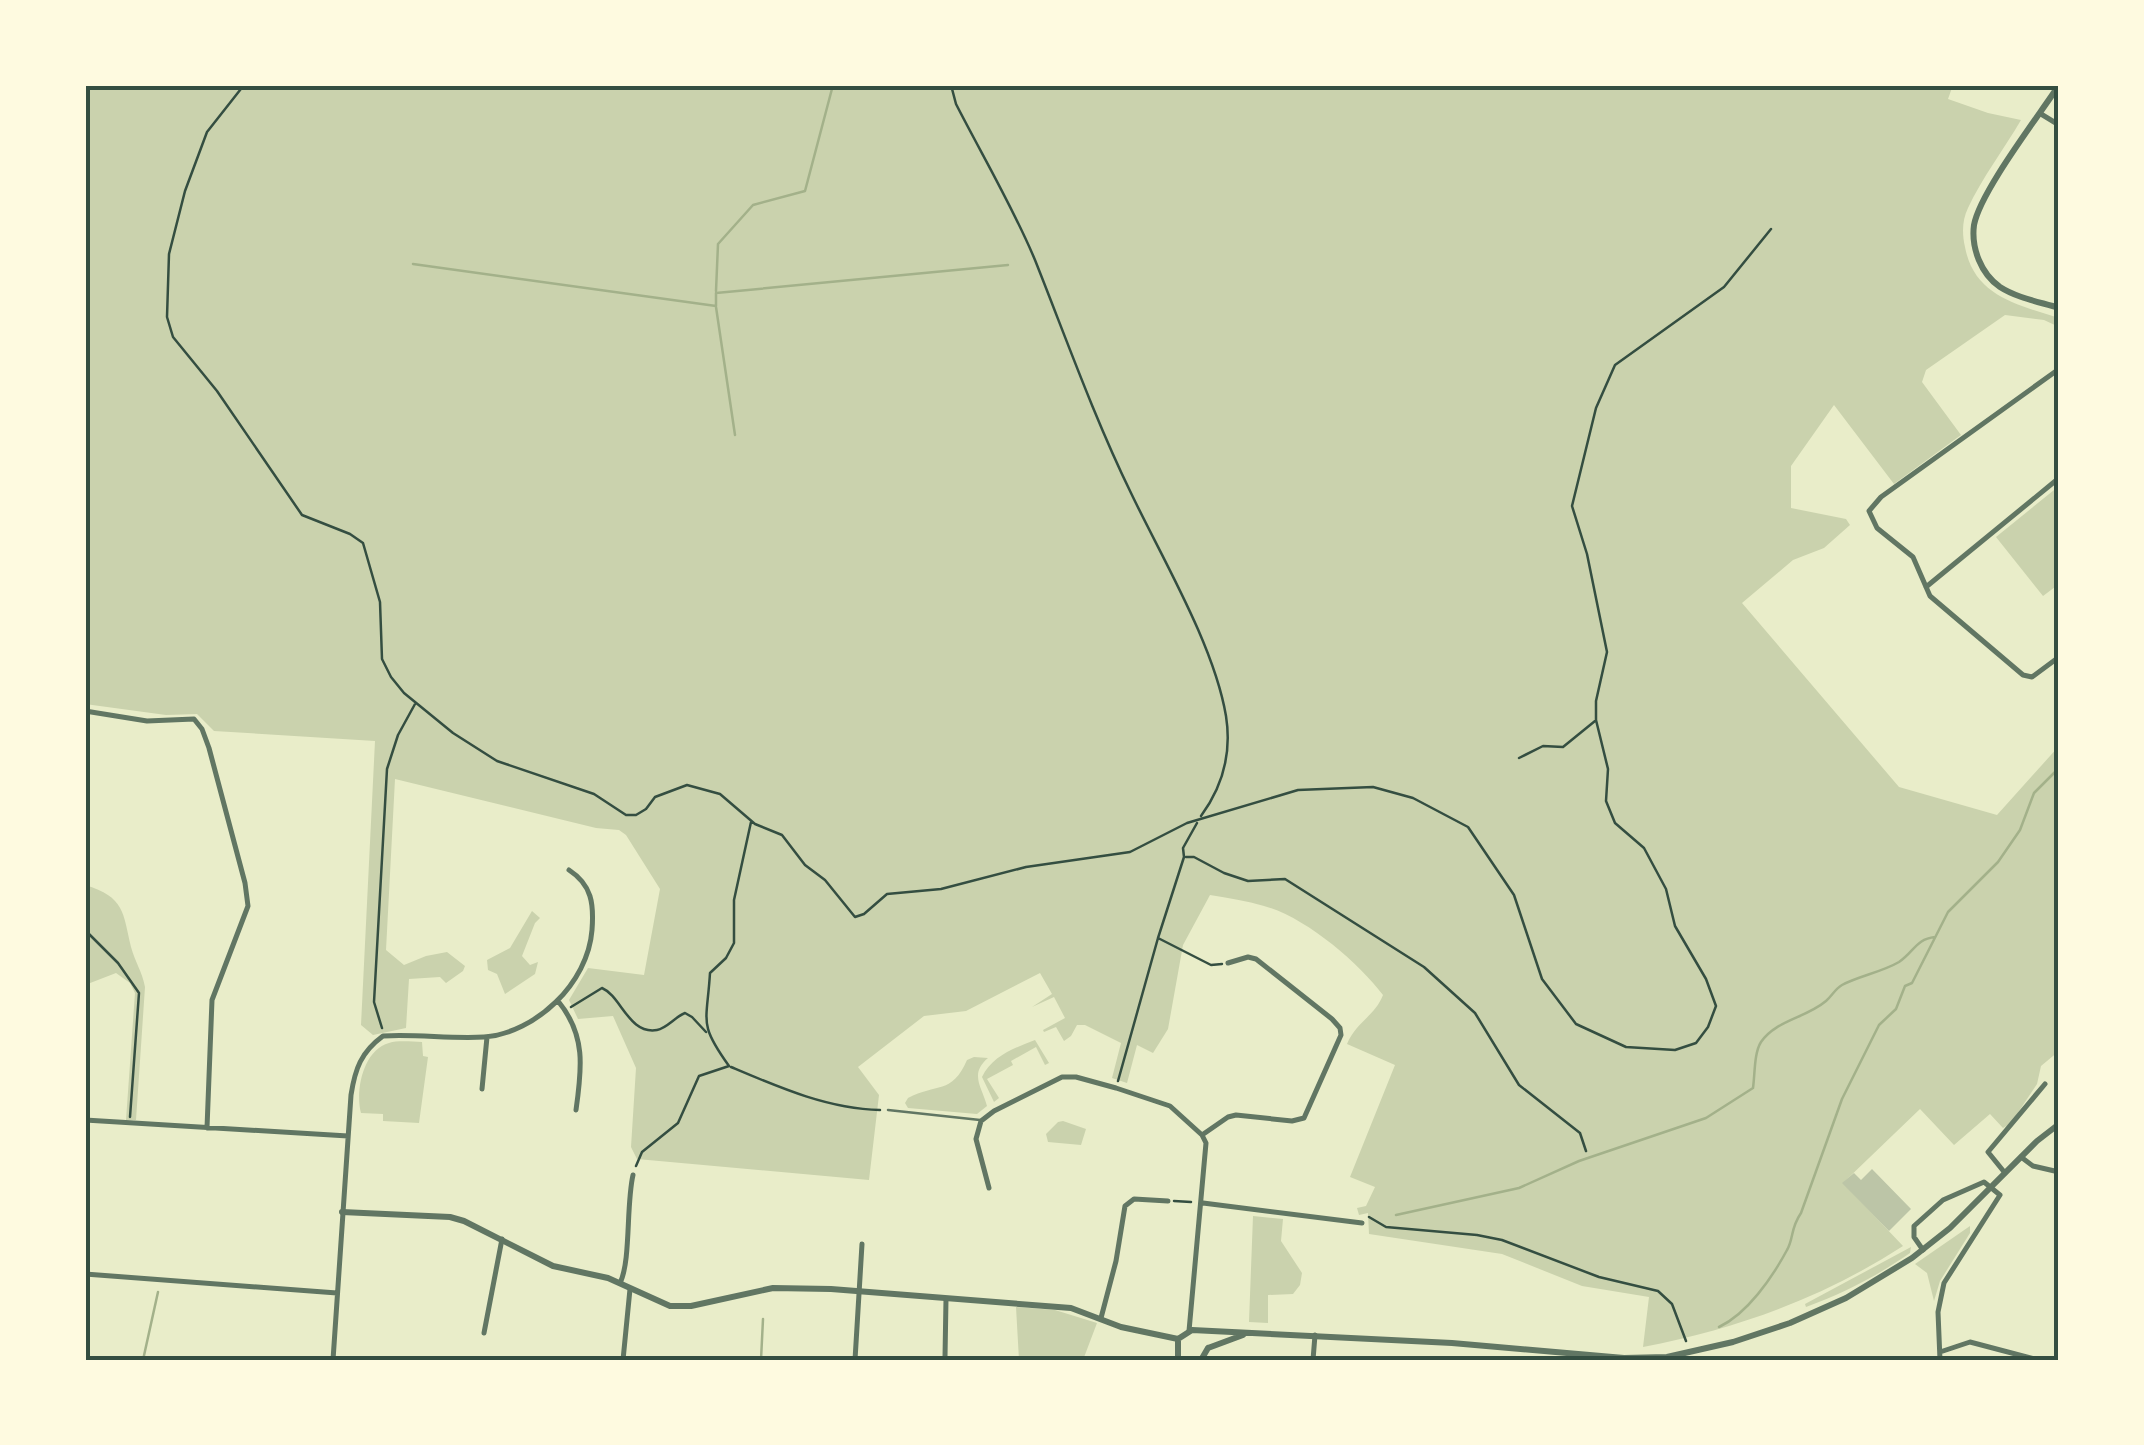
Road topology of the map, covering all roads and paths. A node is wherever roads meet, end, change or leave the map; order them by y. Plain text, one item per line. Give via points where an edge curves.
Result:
1 (244, 85) edge
2 (951, 85) edge
3 (2059, 85) edge
4 (2041, 114) junction
5 (2059, 124) edge
6 (1771, 229) dead end
7 (2059, 308) edge
8 (2059, 369) edge
9 (2059, 478) edge
10 (1926, 586) junction
11 (2059, 656) edge
12 (416, 702) junction
13 (85, 711) edge
14 (1596, 720) junction
15 (1519, 758) dead end
16 (1198, 820) junction
17 (751, 821) junction
18 (1184, 858) junction
19 (569, 870) dead end
20 (85, 930) edge
21 (1158, 938) junction
22 (1228, 963) joint
23 (558, 1001) junction
24 (570, 1008) dead end
25 (707, 1034) junction
26 (384, 1036) junction
27 (487, 1037) junction
28 (729, 1066) junction
29 (2044, 1084) dead end
30 (1116, 1088) junction
31 (482, 1089) dead end
32 (576, 1110) dead end
33 (888, 1110) joint
34 (85, 1120) edge
35 (981, 1121) junction
36 (130, 1123) junction
37 (2059, 1124) edge
38 (206, 1128) junction
39 (1202, 1135) junction
40 (348, 1136) junction
41 (1586, 1151) dead end
42 (2021, 1156) junction
43 (2059, 1172) edge
44 (2005, 1173) junction
45 (633, 1175) joint
46 (1992, 1186) junction
47 (990, 1188) dead end
48 (1168, 1201) joint
49 (1203, 1202) junction
50 (342, 1212) junction
51 (1369, 1217) dead end
52 (1362, 1223) dead end
53 (502, 1239) junction
54 (862, 1244) dead end
55 (1923, 1250) junction
56 (85, 1274) edge
57 (620, 1283) junction
58 (630, 1289) junction
59 (858, 1292) junction
60 (336, 1293) junction
61 (946, 1299) junction
62 (1100, 1318) junction
63 (1189, 1331) junction
64 (484, 1333) dead end
65 (1201, 1333) junction
66 (1254, 1333) junction
67 (1316, 1336) junction
68 (1178, 1339) junction
69 (1686, 1341) dead end
70 (1208, 1348) junction
71 (1940, 1352) junction
72 (1179, 1357) edge
73 (333, 1360) edge
74 (623, 1360) edge
75 (855, 1360) edge
76 (940, 1360) edge
77 (1202, 1360) edge
78 (1313, 1360) edge
79 (1940, 1360) edge
80 (2038, 1360) edge

1 - 12 path via 207,132 185,191 170,254 167,317 173,337 302,514 363,543 380,602 382,659
2 - 16 path via 1035,260 1216,680 1226,718 1224,780
3 - 4 street
4 - 5 street
4 - 7 street via 1982,203 1974,236 1980,264 2000,287
6 - 14 path via 1724,287 1615,366 1596,408 1572,506 1608,652
8 - 10 street via 1872,505 1869,516 1877,528 1912,557
9 - 10 street
10 - 11 street via 2023,675 2032,677
12 - 17 path via 497,760 594,794 626,815 687,785 720,794
12 - 26 path via 387,769 374,1002
13 - 38 street via 147,721 194,719 202,728 248,898 212,1000
14 - 15 path via 1563,747 1542,746
14 - 16 path via 1615,823 1644,848 1716,1006 1696,1044 1686,1047 1626,1048 1576,1024 1542,979 1514,895 1494,864 1460,821 1413,798 1373,787 1316,788
16 - 17 path via 1130,852 887,894 855,917 782,835
16 - 18 path
17 - 25 path via 734,900 734,943 710,973
18 - 21 path
18 - 41 path via 1248,881 1285,880 1424,967 1475,1014 1518,1086 1580,1133
19 - 23 street via 592,896 592,938
20 - 36 path via 139,994
21 - 22 path via 1212,966
21 - 30 path
22 - 39 street via 1248,957 1264,964 1332,1019 1341,1035 1301,1120 1228,1116
23 - 27 street via 530,1021
23 - 32 street via 572,1018 582,1050
24 - 25 path via 602,988 650,1030 684,1014
25 - 28 path
26 - 27 street
26 - 40 street via 354,1072
27 - 31 street
28 - 33 path via 797,1094
28 - 45 path via 699,1076 678,1123 642,1152
29 - 44 street via 1988,1152
30 - 35 street via 1062,1077
30 - 39 street via 1170,1106
33 - 35 lane
34 - 36 street
35 - 47 street via 976,1139
36 - 38 street
37 - 42 street
38 - 40 street
39 - 49 street
40 - 50 street
42 - 43 street
42 - 44 street
44 - 46 street
45 - 57 street
46 - 55 street
46 - 55 street via 1984,1182 1924,1214 1912,1232
46 - 71 street via 2001,1198 1944,1283
48 - 49 path
48 - 62 street via 1125,1206
49 - 52 street
49 - 63 street
50 - 53 street via 450,1217
50 - 60 street
51 - 69 path via 1386,1227 1502,1240 1658,1291 1672,1304
53 - 57 street via 553,1266
53 - 64 street
54 - 59 street
55 - 67 street via 1846,1298 1790,1323 1666,1357
56 - 60 street
57 - 58 street
58 - 59 street via 683,1307 773,1288
58 - 74 street
59 - 61 street
59 - 75 street
60 - 73 street
61 - 62 street via 1049,1305
61 - 76 street
62 - 68 street
63 - 65 street
63 - 68 street
65 - 66 street
65 - 70 street
66 - 67 street
66 - 70 street
67 - 78 street
68 - 72 street
70 - 77 street
71 - 79 street
71 - 80 street via 1970,1342

